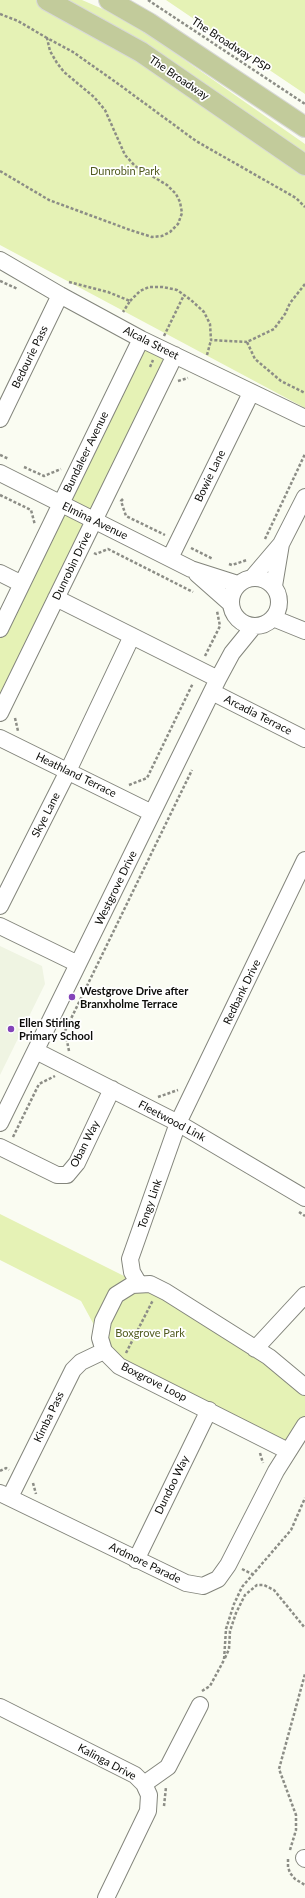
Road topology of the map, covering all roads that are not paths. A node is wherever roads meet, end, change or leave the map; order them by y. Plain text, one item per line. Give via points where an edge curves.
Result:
1 (47, 0) edge
2 (109, 0) edge
3 (305, 127) edge
4 (305, 165) edge
5 (0, 260) edge
6 (60, 295) junction
7 (141, 339) junction
8 (175, 355) junction
9 (251, 393) junction
10 (305, 418) edge
11 (0, 419) edge
12 (0, 473) edge
13 (305, 497) edge
14 (61, 504) junction
15 (94, 520) junction
16 (281, 544) junction
17 (170, 558) junction
18 (191, 569) junction
19 (0, 574) edge
20 (245, 581) junction
21 (22, 584) junction
22 (274, 586) junction
23 (56, 598) junction
24 (228, 610) junction
25 (276, 612) junction
26 (254, 626) junction
27 (305, 628) edge
28 (0, 629) edge
29 (305, 631) edge
30 (132, 636) junction
31 (232, 653) junction
32 (215, 685) junction
33 (7, 715) edge
34 (0, 738) edge
35 (305, 739) edge
36 (68, 771) junction
37 (152, 813) junction
38 (305, 860) edge
39 (0, 906) edge
40 (0, 926) edge
41 (78, 964) junction
42 (36, 1051) junction
43 (112, 1089) junction
44 (0, 1123) edge
45 (178, 1123) junction
46 (3, 1149) edge
47 (305, 1198) edge
48 (138, 1284) junction
49 (305, 1295) edge
50 (255, 1349) junction
51 (104, 1351) junction
52 (305, 1387) edge
53 (208, 1410) junction
54 (305, 1425) edge
55 (288, 1451) junction
56 (5, 1495) edge
57 (136, 1560) junction
58 (198, 1699) road end
59 (0, 1707) edge
60 (144, 1784) junction
61 (106, 1898) edge

1 - 4 main road, The Broadway via 141,52
2 - 3 main road via 149,23
5 - 6 street, Alcala Street
6 - 7 street, Alcala Street
6 - 11 street, Bedourie Pass
7 - 8 street, Alcala Street
7 - 14 street, Bundaleer Avenue via 67,474
8 - 9 street, Alcala Street
8 - 15 street, Dunrobin Drive
9 - 10 street, Alcala Street
9 - 17 street, Bowie Lane
12 - 14 street, Elmina Avenue
13 - 16 street
14 - 15 street, Elmina Avenue
14 - 21 street, Bundaleer Avenue
15 - 17 street, Elmina Avenue
15 - 23 street, Dunrobin Drive
16 - 20 street
16 - 22 street
17 - 18 street, Elmina Avenue
18 - 20 street, Elmina Avenue
18 - 24 street, Elmina Avenue
19 - 21 street
20 - 22 street via 267,580
20 - 24 street via 234,591
21 - 28 street, Bundaleer Avenue
22 - 25 street via 280,598
23 - 30 street
23 - 33 street, Dunrobin Drive
24 - 26 street
24 - 31 street, Westgrove Drive
25 - 26 street via 268,623
25 - 27 street
25 - 29 street
26 - 31 street, Westgrove Drive
30 - 32 street via 199,669
30 - 36 street, Skye Lane
31 - 32 street, Westgrove Drive
32 - 35 street, Arcadia Terrace
32 - 37 street, Westgrove Drive
34 - 36 street, Heathland Terrace
36 - 37 street, Heathland Terrace
36 - 39 street, Skye Lane
37 - 41 street, Westgrove Drive
38 - 45 street, Redbank Drive
40 - 41 street
41 - 42 street, Westgrove Drive
42 - 43 street, Fleetwood Link
42 - 44 street, Westgrove Drive
43 - 45 street, Fleetwood Link
43 - 46 street, Oban Way via 77,1163 67,1175 57,1175
45 - 47 street, Fleetwood Link
45 - 48 street, Tongy Link via 130,1259 132,1272
48 - 50 street via 150,1284 158,1288
48 - 51 street via 116,1295 103,1321 100,1338
49 - 50 street
50 - 52 street
51 - 53 street, Boxgrove Loop via 119,1366
51 - 56 street, Kimba Pass via 81,1362 73,1370 21,1475
53 - 55 street, Boxgrove Loop
53 - 57 street, Dundoo Way
54 - 55 street, Ardmore Parade
55 - 57 street, Ardmore Parade via 228,1566 218,1579 203,1586 186,1583
56 - 57 street, Ardmore Parade
58 - 60 street via 168,1767
59 - 60 street, Kalinga Drive via 135,1775
60 - 61 street, Kalinga Drive via 149,1795 148,1811

